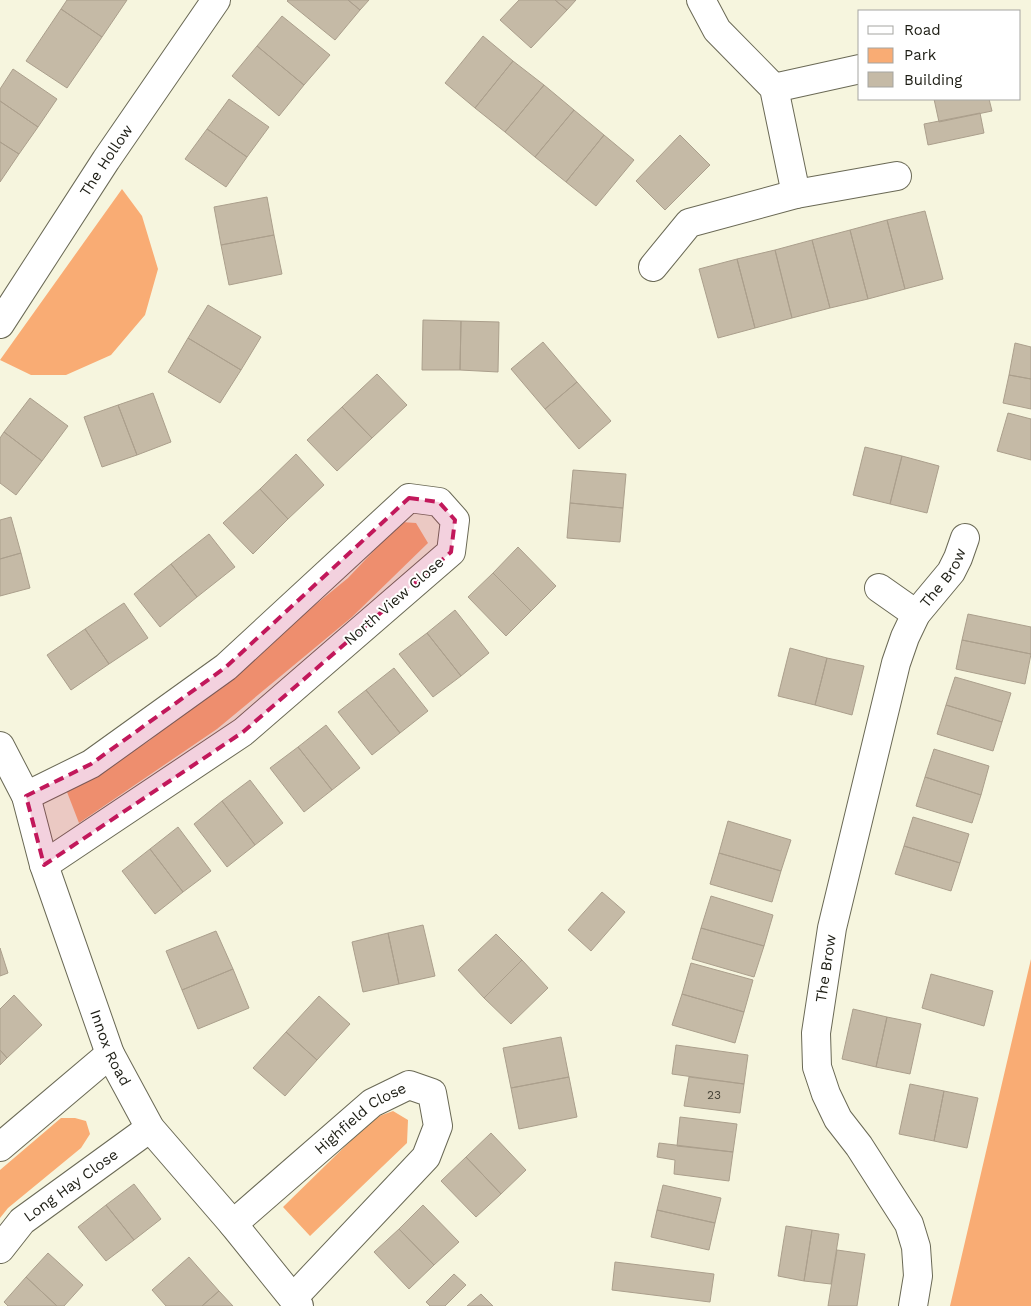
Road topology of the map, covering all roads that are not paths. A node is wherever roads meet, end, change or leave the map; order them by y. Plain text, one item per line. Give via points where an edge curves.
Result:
1 (216, 0) edge
2 (701, 0) edge
3 (858, 69) edge
4 (774, 88) junction
5 (897, 176) dead end
6 (796, 194) junction
7 (653, 267) dead end
8 (0, 324) edge
9 (964, 538) dead end
10 (879, 588) dead end
11 (916, 614) junction
12 (0, 746) edge
13 (26, 796) junction
14 (44, 865) junction
15 (110, 1054) junction
16 (150, 1128) junction
17 (0, 1147) edge
18 (234, 1224) junction
19 (0, 1249) edge
20 (296, 1302) edge
21 (913, 1306) edge

1 - 8 street, The Hollow via 106,160
2 - 4 street via 717,30
3 - 4 street
4 - 6 street
5 - 6 street
6 - 7 street via 689,223
9 - 11 street, The Brow via 951,572
10 - 11 street, The Brow
11 - 21 street, The Brow via 896,663 832,928 816,1033 817,1067 838,1119 909,1224 916,1247 918,1276
12 - 13 street, Innox Road
13 - 14 street, Innox Road
13 - 14 street, North View Close via 91,764 226,667 408,498 439,502 456,520 451,552 244,732
14 - 15 street, Innox Road
15 - 16 street, Innox Road
15 - 17 street
16 - 18 street, Innox Road
16 - 19 street, Long Hay Close via 22,1222
18 - 20 street, Innox Road
18 - 20 street, Highfield Close via 372,1103 409,1085 432,1093 438,1126 426,1157

